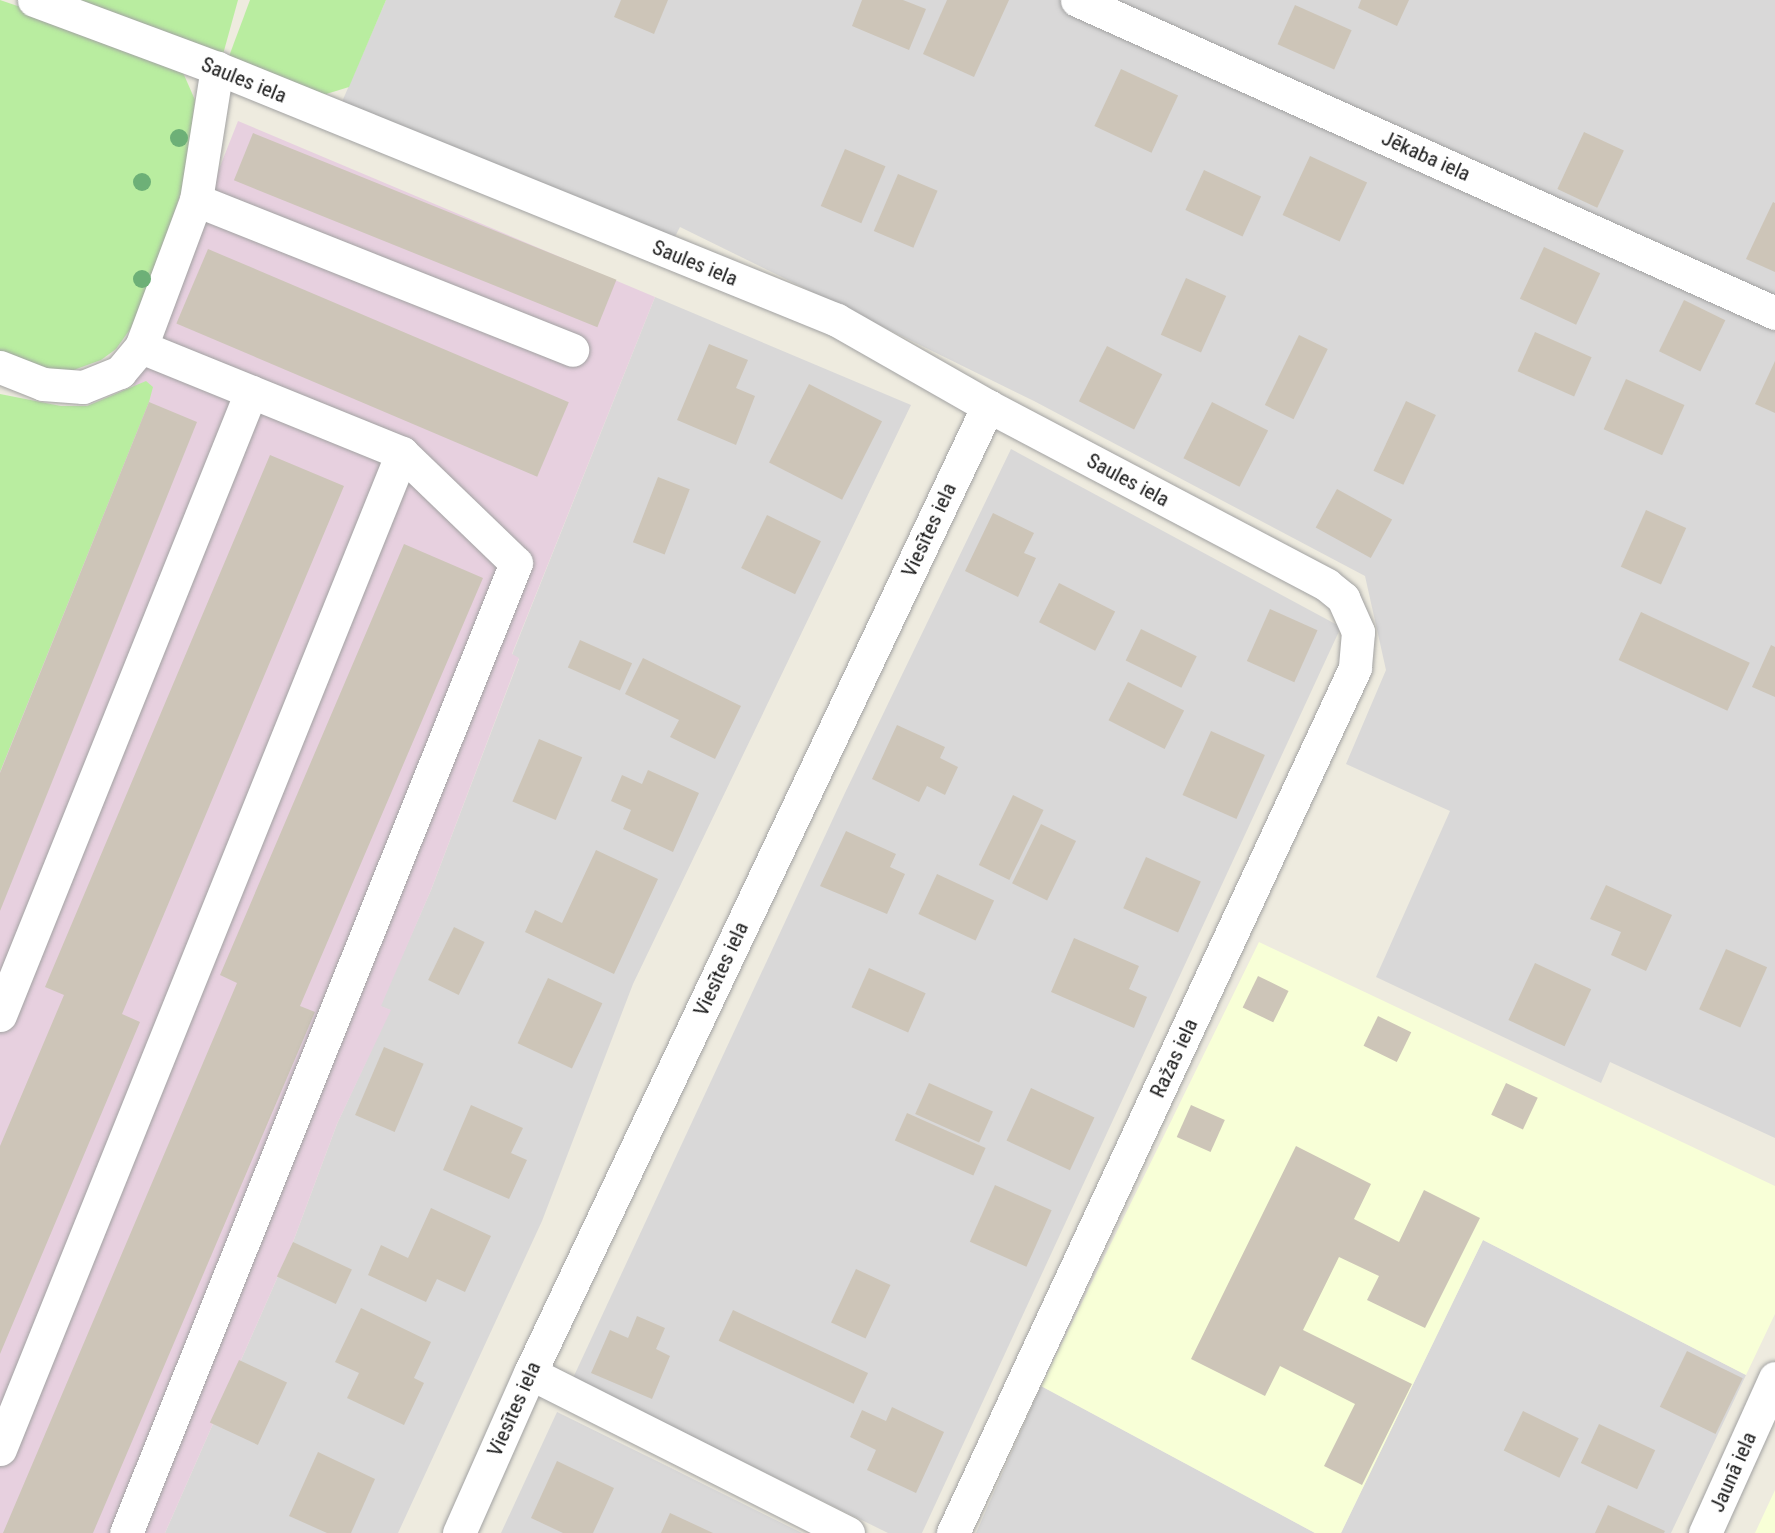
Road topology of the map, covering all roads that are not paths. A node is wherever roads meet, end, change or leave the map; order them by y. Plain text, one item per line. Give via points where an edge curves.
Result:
1 (34, 0) edge
2 (1087, 2) edge
3 (216, 68) junction
4 (196, 200) junction
5 (1775, 313) edge
6 (141, 347) junction
7 (572, 350) dead end
8 (0, 367) edge
9 (251, 392) junction
10 (988, 406) junction
11 (402, 453) junction
12 (1327, 585) joint
13 (0, 1015) edge
14 (530, 1373) junction
15 (1775, 1378) edge
16 (0, 1449) edge
17 (126, 1533) edge
18 (459, 1533) edge
19 (848, 1533) edge
20 (953, 1533) edge
21 (1705, 1533) edge

1 - 3 street, Saules iela
2 - 5 street, Jēkaba iela
3 - 4 street
3 - 10 street, Saules iela via 837,320
4 - 6 street
4 - 7 street
6 - 8 street via 120,372 83,387 43,384
6 - 9 street
9 - 11 street
9 - 13 street
10 - 12 street, Saules iela
10 - 14 street, Viesītes iela
11 - 16 street
11 - 17 street via 516,563
12 - 20 street, Ražas iela via 1343,598 1354,617 1358,649 1355,668
14 - 18 street, Viesītes iela
14 - 19 street
15 - 21 street, Jaunā iela

